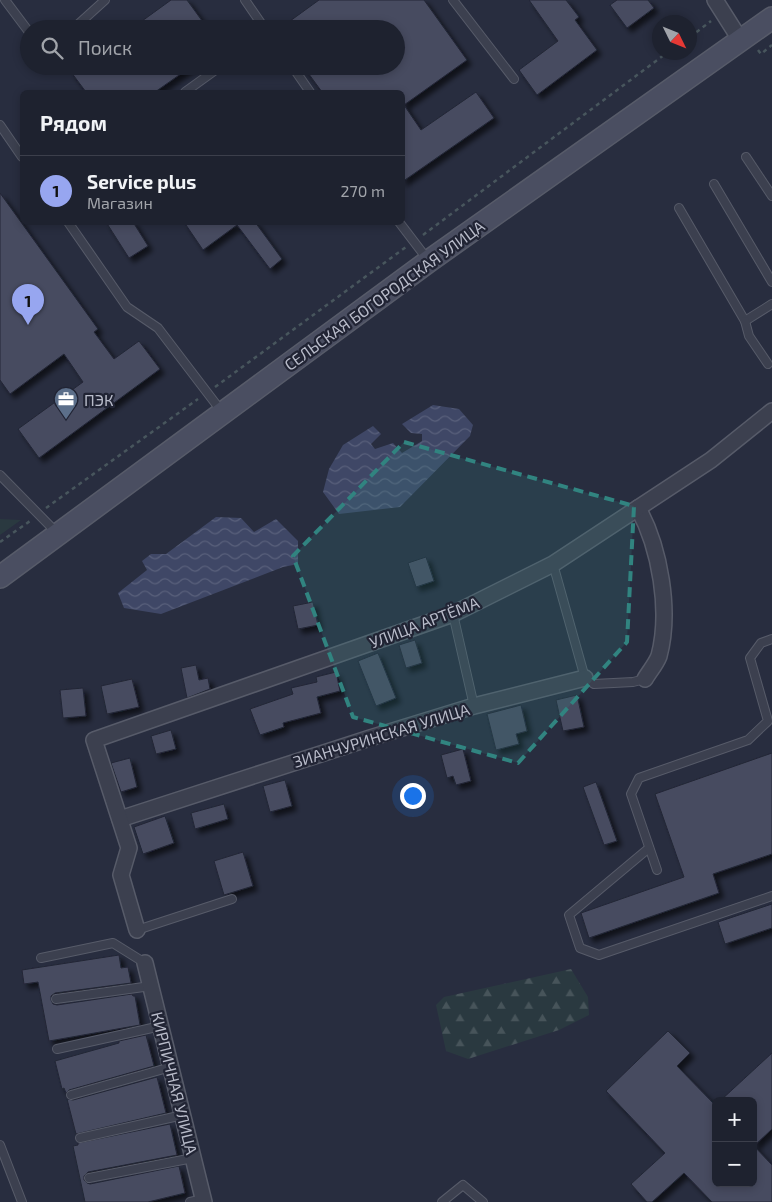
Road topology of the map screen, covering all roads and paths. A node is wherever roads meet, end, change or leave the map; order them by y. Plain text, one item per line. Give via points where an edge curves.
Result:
1 (5, 0) edge
2 (105, 0) edge
3 (245, 0) edge
4 (454, 0) edge
5 (715, 0) edge
6 (772, 18) edge
7 (20, 20) edge
8 (83, 20) edge
9 (259, 20) edge
10 (741, 41) junction
11 (772, 45) edge
12 (761, 54) dead end
13 (657, 60) edge
14 (209, 75) edge
15 (298, 75) edge
16 (514, 79) dead end
17 (189, 90) edge
18 (309, 90) edge
19 (0, 125) edge
20 (20, 154) edge
21 (746, 157) dead end
22 (714, 184) dead end
23 (772, 196) edge
24 (678, 208) dead end
25 (70, 225) edge
26 (401, 225) edge
27 (414, 242) junction
28 (429, 261) junction
29 (772, 282) edge
30 (772, 304) edge
31 (746, 321) junction
32 (768, 364) dead end
33 (208, 393) junction
34 (772, 411) edge
35 (223, 414) junction
36 (0, 474) edge
37 (638, 508) junction
38 (39, 514) junction
39 (58, 535) junction
40 (0, 542) edge
41 (553, 564) junction
42 (0, 577) edge
43 (453, 614) junction
44 (772, 639) edge
45 (585, 678) junction
46 (645, 679) joint
47 (474, 706) junction
48 (120, 818) junction
49 (649, 848) junction
50 (657, 870) dead end
51 (772, 896) edge
52 (232, 899) dead end
53 (137, 930) joint
54 (40, 958) dead end
55 (145, 963) joint
56 (151, 986) junction
57 (56, 999) dead end
58 (161, 1026) junction
59 (57, 1049) dead end
60 (171, 1067) junction
61 (71, 1095) dead end
62 (183, 1115) junction
63 (80, 1138) dead end
64 (0, 1145) edge
65 (194, 1158) junction
66 (89, 1178) dead end
67 (199, 1201) edge
68 (22, 1202) edge
69 (442, 1202) edge
70 (483, 1202) edge

1 - 7 lane
2 - 8 lane
3 - 9 lane
4 - 16 lane
5 - 10 street
6 - 10 main road, СЕЛЬСКАЯ БОГОРОДСКАЯ УЛИЦА
10 - 28 main road, СЕЛЬСКАЯ БОГОРОДСКАЯ УЛИЦА
11 - 12 path
13 - 27 path
14 - 17 lane
15 - 18 lane
19 - 20 lane
21 - 23 lane
22 - 29 lane
24 - 31 lane
25 - 33 lane via 127,307 158,328
26 - 27 lane
27 - 28 lane
27 - 33 path
28 - 35 main road, СЕЛЬСКАЯ БОГОРОДСКАЯ УЛИЦА
30 - 31 lane
31 - 32 lane via 749,336
33 - 35 lane
33 - 38 path
34 - 37 street, УЛИЦА АРТЁМА via 711,460
35 - 39 main road, СЕЛЬСКАЯ БОГОРОДСКАЯ УЛИЦА
36 - 38 lane
37 - 41 street, УЛИЦА АРТЁМА
37 - 46 street via 648,526 661,576 665,620 658,657
38 - 39 lane
38 - 40 path
39 - 42 main road, СЕЛЬСКАЯ БОГОРОДСКАЯ УЛИЦА
41 - 43 street, УЛИЦА АРТЁМА
41 - 45 lane
43 - 47 lane
43 - 48 street, УЛИЦА АРТЁМА via 94,740
44 - 49 lane via 762,643 750,658 768,721 748,740 639,778 631,794
45 - 46 lane, ЗИАНЧУРИНСКАЯ УЛИЦА via 594,684
45 - 47 street, ЗИАНЧУРИНСКАЯ УЛИЦА
47 - 48 street, ЗИАНЧУРИНСКАЯ УЛИЦА
48 - 53 street via 129,848 121,875
49 - 50 lane
49 - 51 lane via 569,915 580,948 599,956
52 - 53 lane
54 - 55 lane via 113,943
55 - 56 street, КИРПИЧНАЯ УЛИЦА
56 - 57 lane
56 - 58 street, КИРПИЧНАЯ УЛИЦА
58 - 59 lane
58 - 60 street, КИРПИЧНАЯ УЛИЦА
60 - 61 lane
60 - 62 street, КИРПИЧНАЯ УЛИЦА
62 - 63 lane
62 - 65 street, КИРПИЧНАЯ УЛИЦА
64 - 68 lane
65 - 66 lane
65 - 67 street, КИРПИЧНАЯ УЛИЦА
69 - 70 lane via 463,1185

